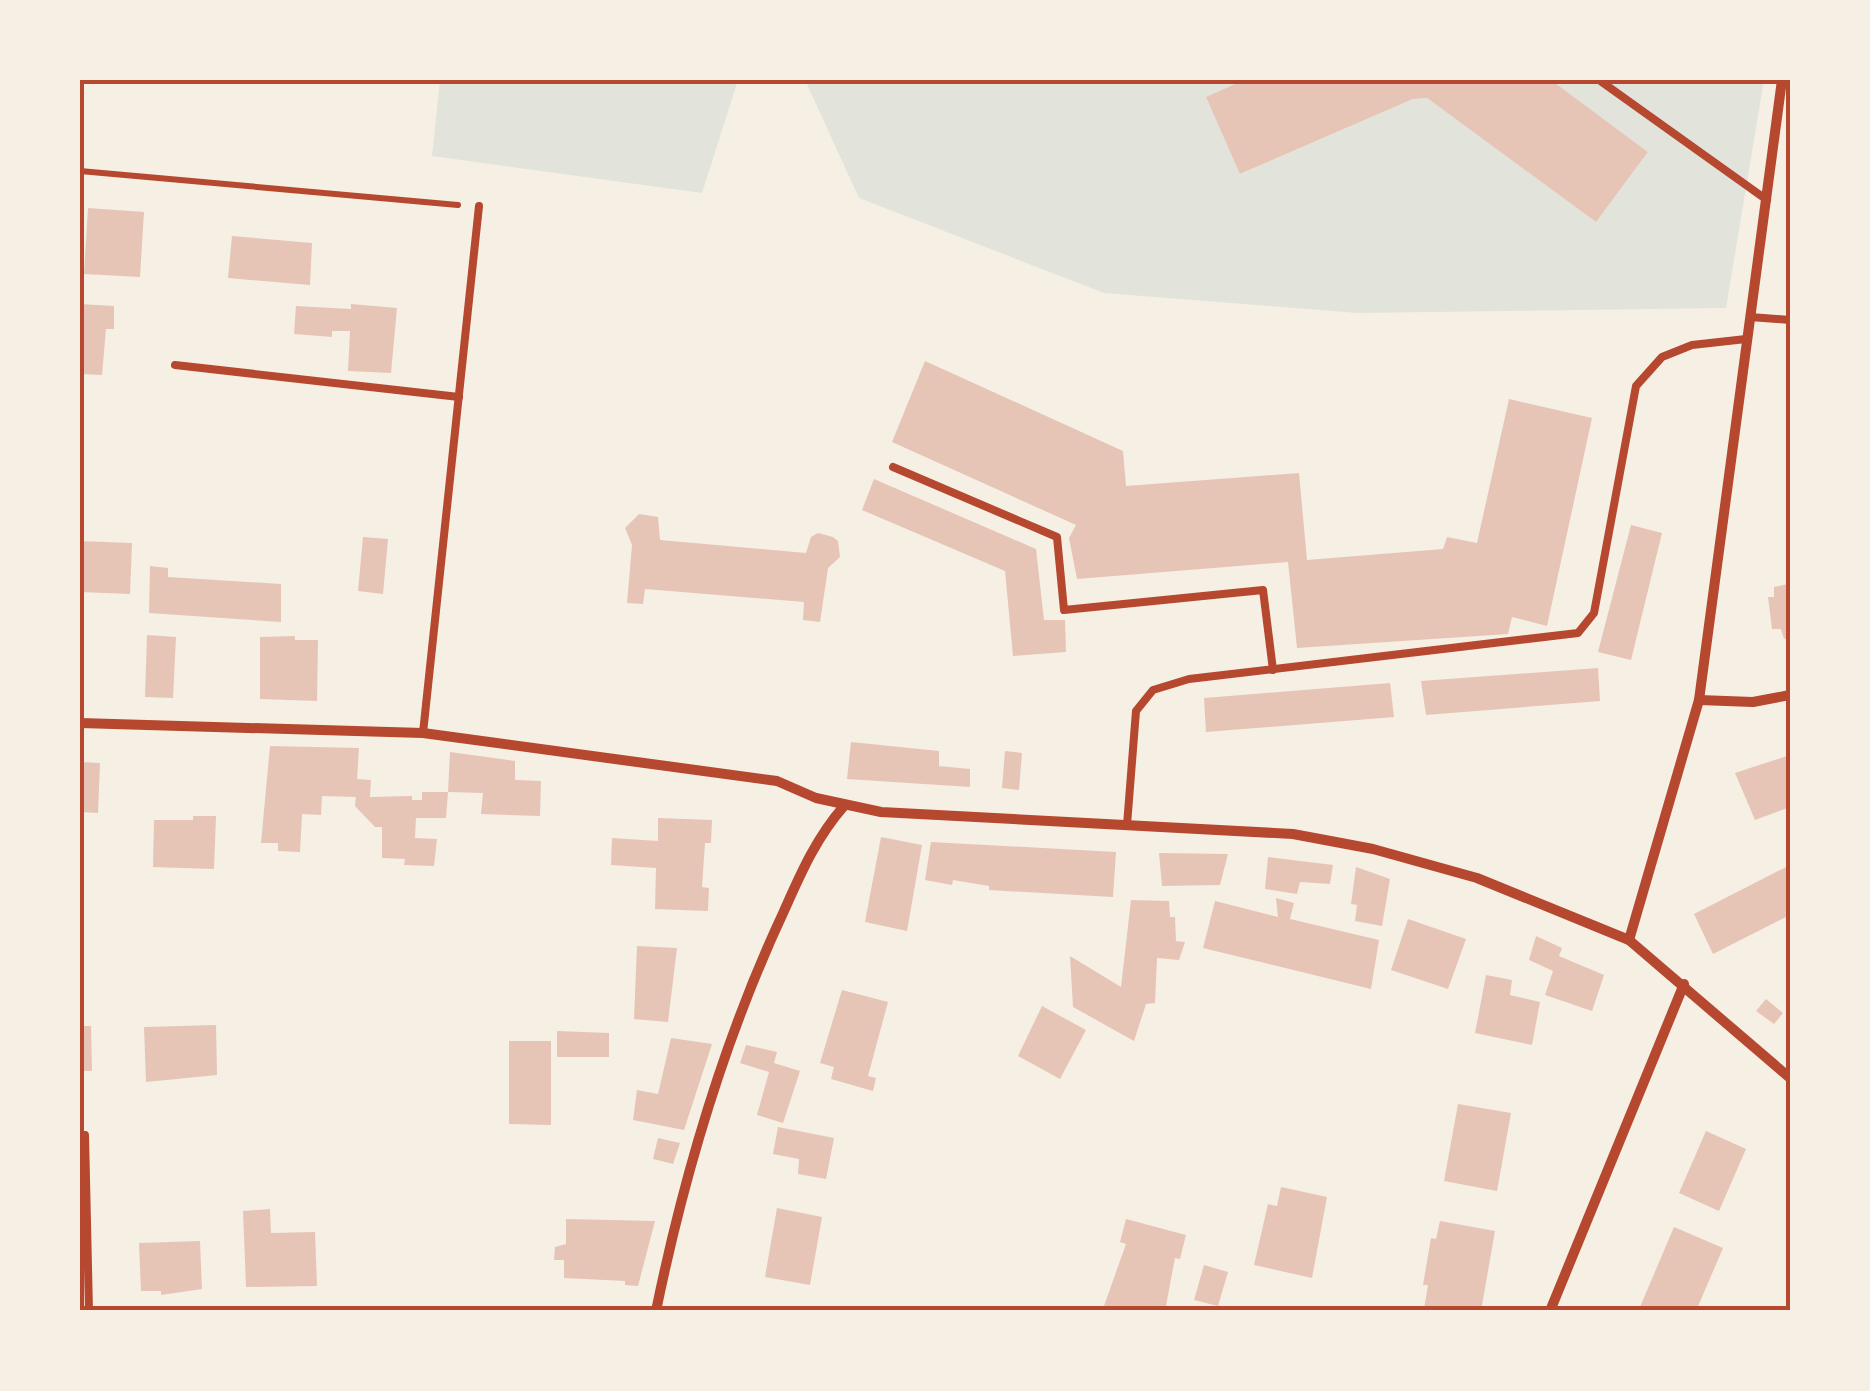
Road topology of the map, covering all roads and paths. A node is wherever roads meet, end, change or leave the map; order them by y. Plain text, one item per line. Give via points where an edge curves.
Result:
1 (1599, 80) edge
2 (1782, 80) edge
3 (1785, 95) edge
4 (80, 171) edge
5 (1766, 200) junction
6 (480, 206) joint
7 (1750, 318) junction
8 (1790, 320) edge
9 (1746, 339) junction
10 (176, 365) dead end
11 (459, 397) junction
12 (893, 467) dead end
13 (1273, 670) junction
14 (1790, 695) edge
15 (1700, 700) junction
16 (80, 723) edge
17 (423, 733) junction
18 (844, 806) junction
19 (1127, 826) junction
20 (1629, 940) junction
21 (1684, 984) junction
22 (1790, 1078) edge
23 (85, 1135) dead end
24 (90, 1311) edge
25 (656, 1311) edge
26 (1550, 1311) edge

1 - 5 lane
2 - 3 street
3 - 5 street
4 - 6 path
5 - 7 street
6 - 11 lane
7 - 8 lane
7 - 9 street
9 - 13 lane via 1692,345 1662,357 1636,386 1594,614 1578,633
9 - 15 street
10 - 11 lane
11 - 17 lane
12 - 13 lane via 1058,538 1064,610 1263,590
13 - 19 lane via 1153,690 1136,710
14 - 15 street
15 - 20 street
16 - 17 street
17 - 18 street via 777,781
18 - 19 street
18 - 25 street via 820,834 758,962 674,1226
19 - 20 street via 1293,834 1373,849 1477,878
20 - 21 street
21 - 22 street
21 - 26 street
23 - 24 lane

